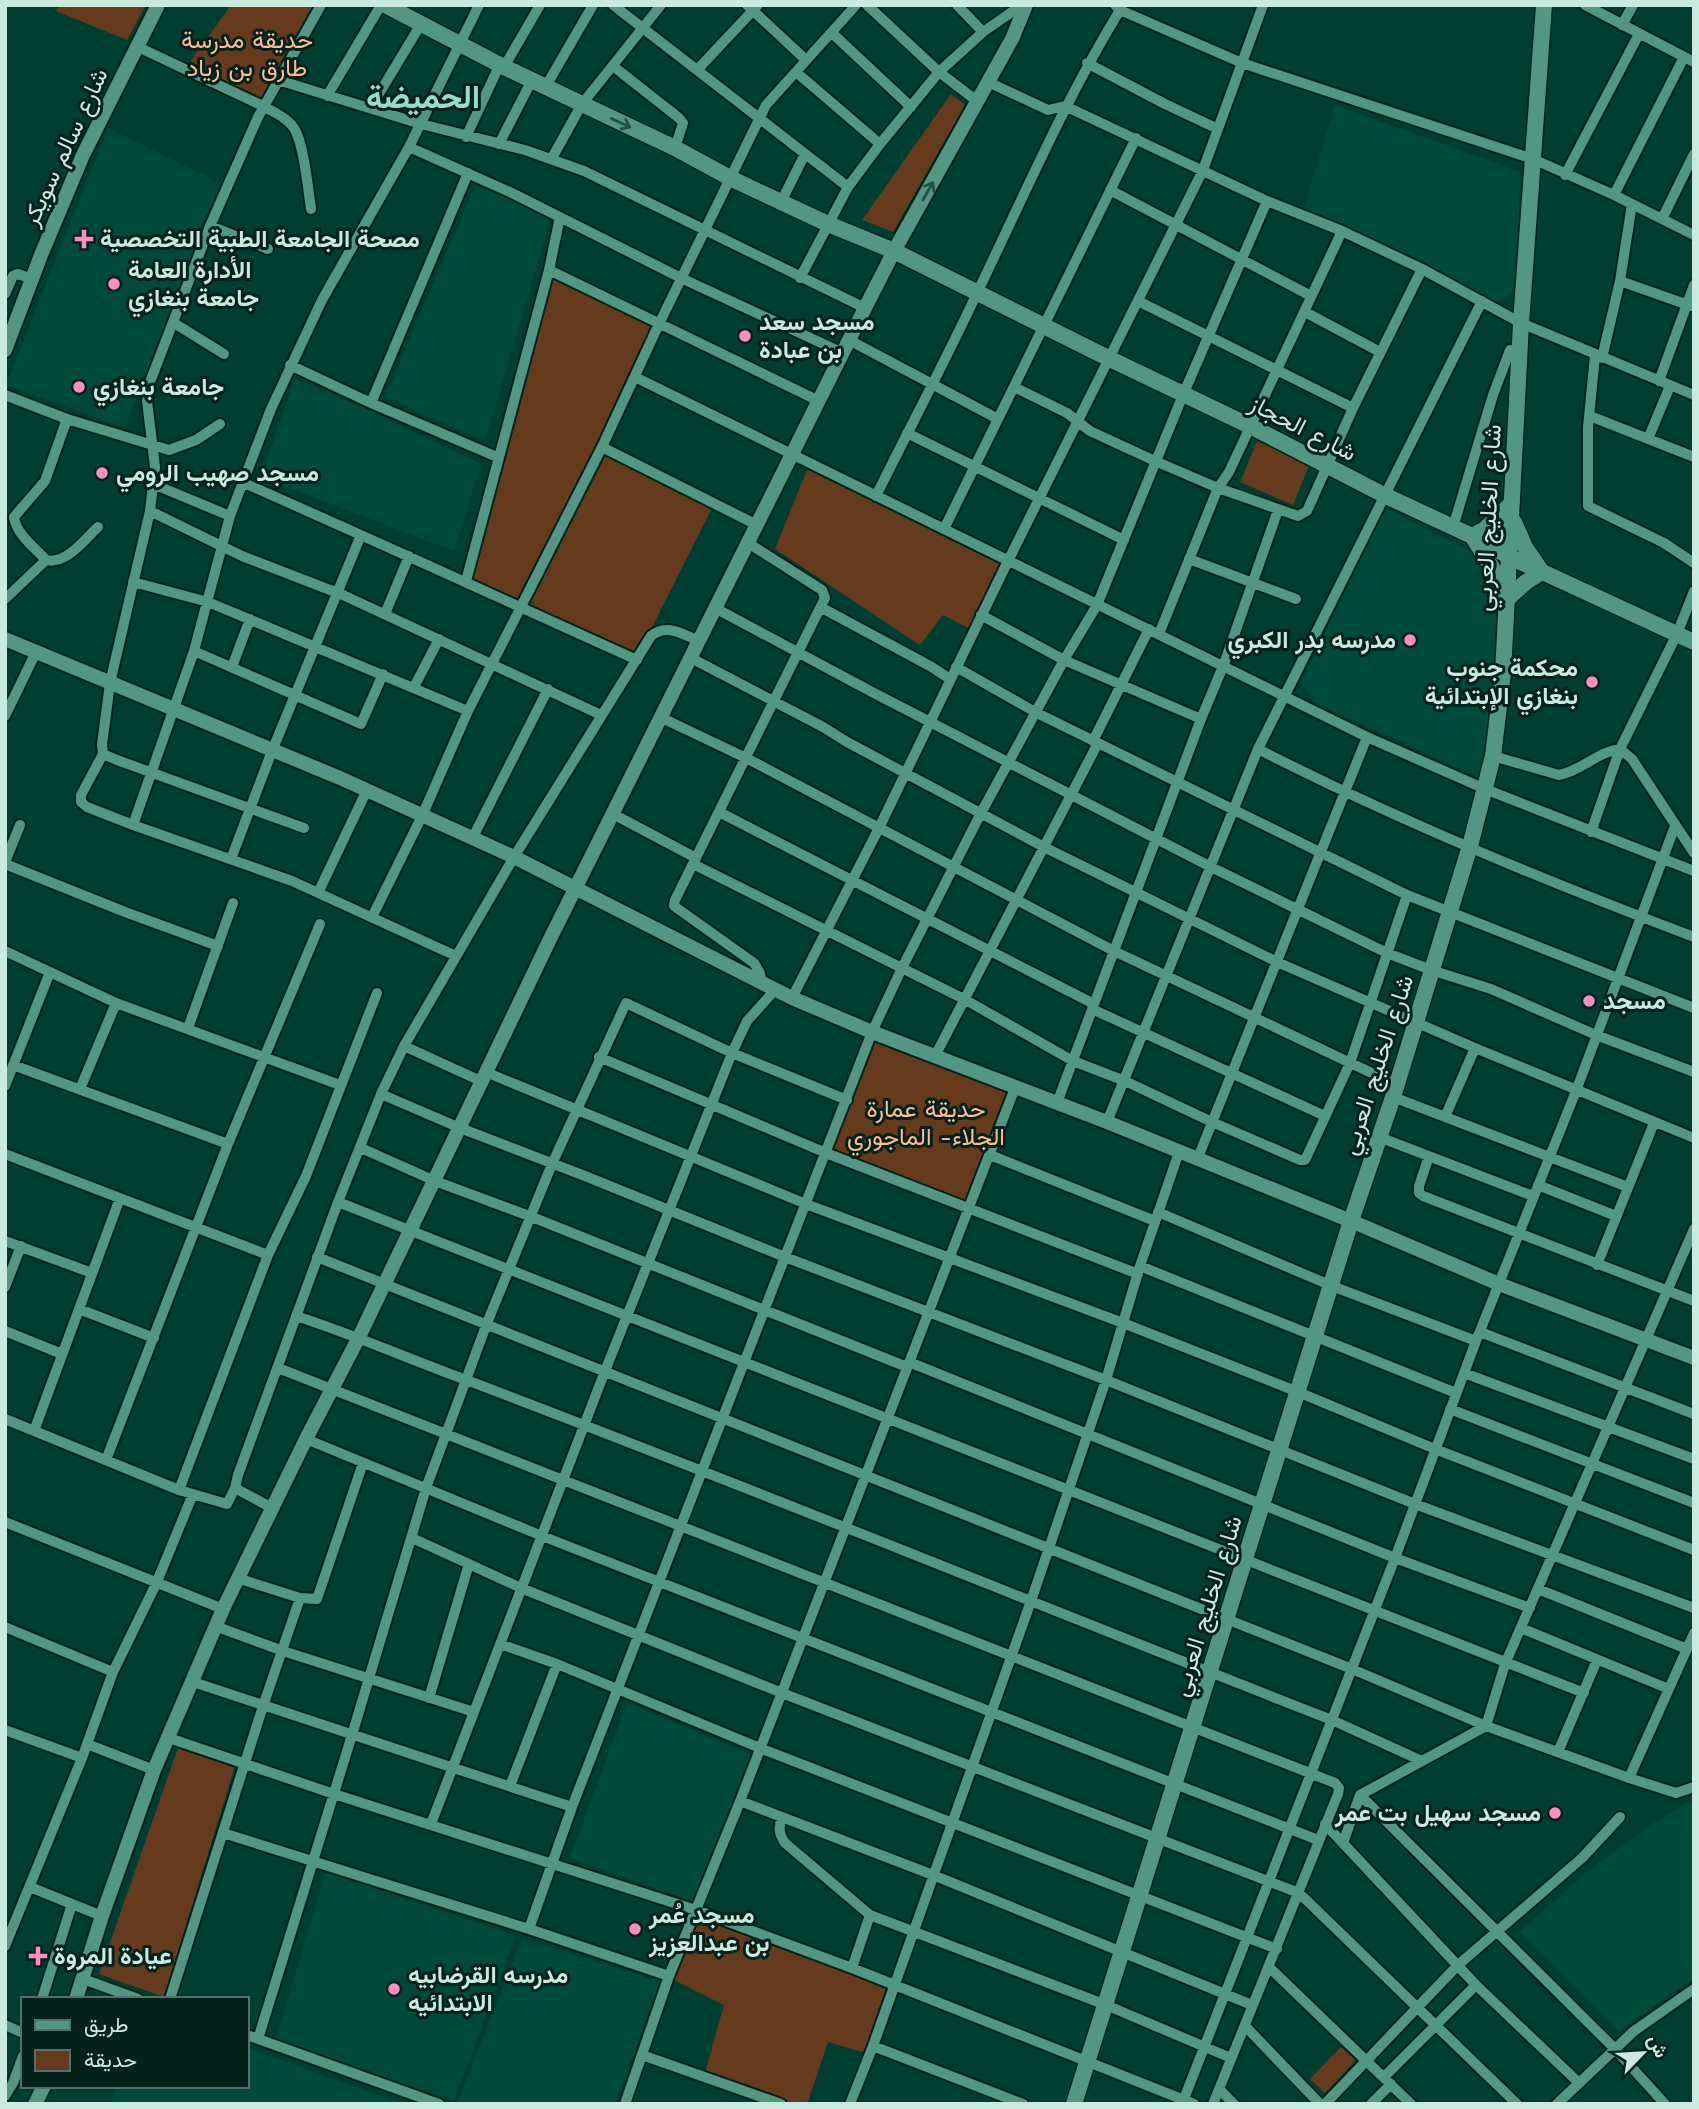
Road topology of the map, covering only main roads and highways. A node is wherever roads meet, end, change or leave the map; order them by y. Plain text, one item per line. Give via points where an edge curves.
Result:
1 (1544, 5) edge
2 (391, 7) edge
3 (1512, 510) junction
4 (1472, 536) junction
5 (1510, 557) junction
6 (1542, 572) junction
7 (1507, 599) junction
8 (1694, 642) edge
9 (1074, 2104) edge

1 - 3 main road, شارع الخليج العربي
2 -> 4 main road, شارع الحجاز via 732,179 894,251
3 - 4 main road
3 - 5 main road, شارع الخليج العربي
3 - 6 main road via 1525,547
4 - 5 main road, شارع الحجاز
4 - 7 main road
5 - 6 main road, شارع الحجاز
5 - 7 main road, شارع الخليج العربي
6 - 7 main road
6 - 8 main road, شارع الحجاز
7 - 9 main road, شارع الخليج العربي via 1500,711 1470,846

